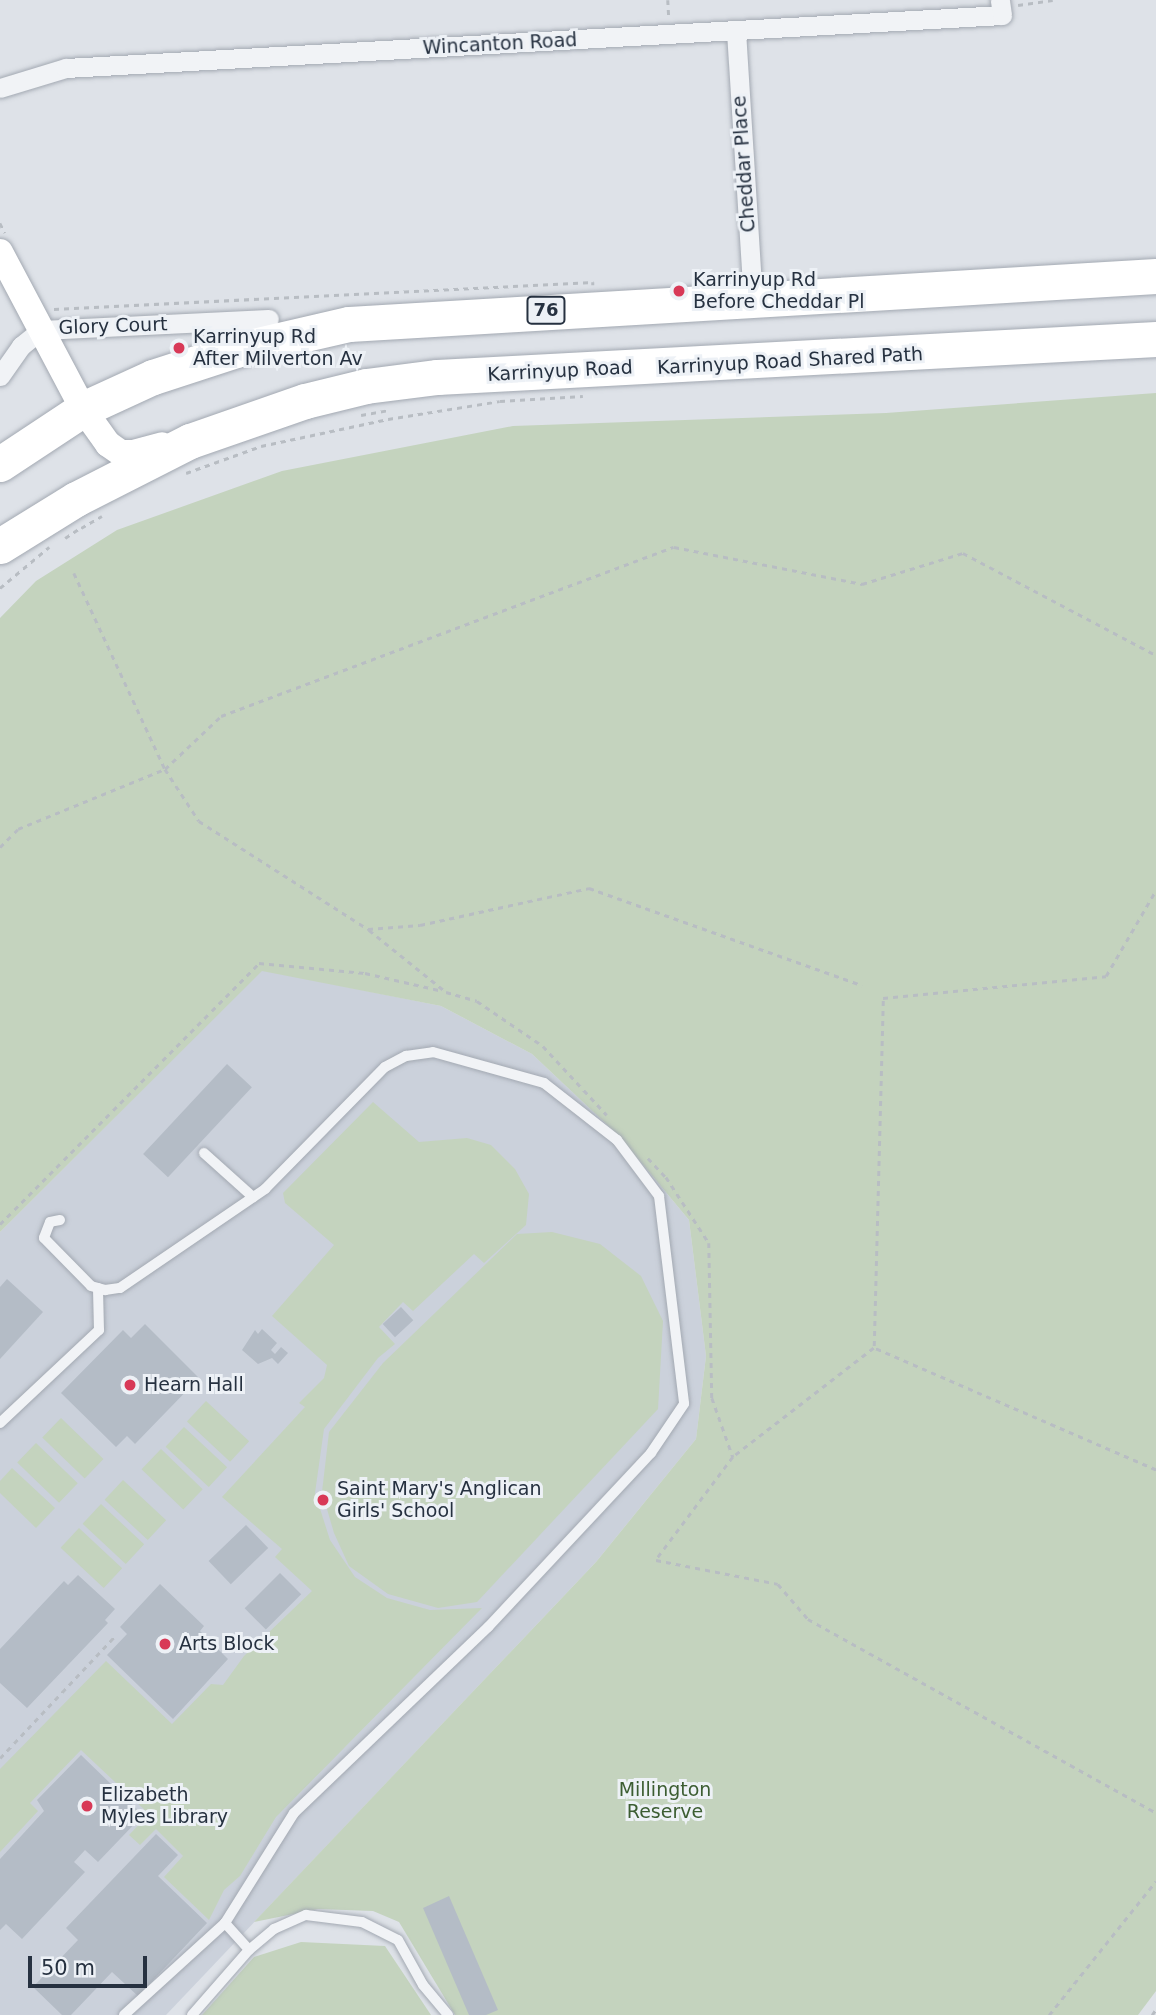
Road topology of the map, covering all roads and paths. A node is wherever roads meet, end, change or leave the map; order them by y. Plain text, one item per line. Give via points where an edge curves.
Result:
1 (1053, 0) edge
2 (1001, 7) edge
3 (736, 31) junction
4 (0, 88) edge
5 (0, 252) edge
6 (1156, 276) edge
7 (282, 298) dead end
8 (752, 298) junction
9 (593, 306) junction
10 (269, 319) dead end
11 (1156, 329) edge
12 (41, 330) junction
13 (1156, 339) edge
14 (1079, 342) junction
15 (0, 376) edge
16 (586, 388) junction
17 (83, 409) junction
18 (398, 409) dead end
19 (359, 415) dead end
20 (108, 444) junction
21 (187, 458) junction
22 (0, 464) edge
23 (108, 512) dead end
24 (84, 514) junction
25 (51, 545) junction
26 (0, 546) edge
27 (40, 548) dead end
28 (74, 573) dead end
29 (0, 588) edge
30 (1156, 655) edge
31 (165, 769) junction
32 (0, 848) edge
33 (1156, 890) edge
34 (368, 929) junction
35 (862, 985) dead end
36 (446, 992) junction
37 (609, 1117) dead end
38 (204, 1153) dead end
39 (647, 1157) dead end
40 (253, 1197) junction
41 (60, 1220) dead end
42 (0, 1224) edge
43 (98, 1288) junction
44 (874, 1348) junction
45 (0, 1423) edge
46 (733, 1457) junction
47 (1156, 1470) edge
48 (115, 1636) dead end
49 (0, 1758) edge
50 (1156, 1813) edge
51 (1156, 1881) edge
52 (225, 1923) junction
53 (249, 1950) junction
54 (1156, 2009) edge
55 (124, 2015) edge
56 (192, 2015) edge
57 (448, 2015) edge
58 (1049, 2015) edge
59 (1152, 2015) edge

1 - 2 path
2 - 3 street, Wincanton Road
3 - 4 street, Wincanton Road via 66,68
3 - 8 street, Cheddar Place
5 - 12 street
6 - 8 highway, 76
7 - 9 path via 593,282
8 - 9 highway, 76
9 - 17 highway, 76 via 349,324 200,360
10 - 12 street, Glory Court
11 - 14 highway
12 - 15 street via 21,346
12 - 17 street
13 - 14 highway, Karrinyup Road
14 - 16 highway, Karrinyup Road
16 - 21 path via 388,419
16 - 21 highway, Karrinyup Road via 437,377 366,386 305,401
17 - 20 street
17 - 22 highway, 76
18 - 19 path
20 - 21 street via 121,453
20 - 24 street
21 - 24 highway, Karrinyup Road
23 - 24 path
24 - 25 path
24 - 26 highway, Karrinyup Road
25 - 27 path
25 - 29 path
28 - 31 path
30 - 31 path via 963,553 862,584 674,547 221,716
31 - 32 path via 18,829
31 - 34 path via 199,821
33 - 44 path via 1106,976 883,998
34 - 35 path via 420,925 589,888
34 - 36 path
36 - 37 path via 477,1001 543,1046
36 - 42 path via 365,973 259,964
38 - 40 lane
39 - 46 path via 666,1177 709,1243 712,1398
40 - 43 lane via 120,1288
40 - 52 lane via 385,1067 406,1056 433,1052 544,1083 617,1140 659,1196 684,1404 651,1453 488,1627 294,1814
41 - 43 lane via 50,1222 44,1238
43 - 45 lane via 99,1331
44 - 46 path
44 - 47 path
46 - 50 path via 656,1560 778,1584 808,1619
48 - 49 path
51 - 58 path
52 - 53 lane
52 - 55 lane
53 - 56 lane
53 - 57 lane via 274,1929 306,1915 362,1922 398,1940
54 - 59 path

